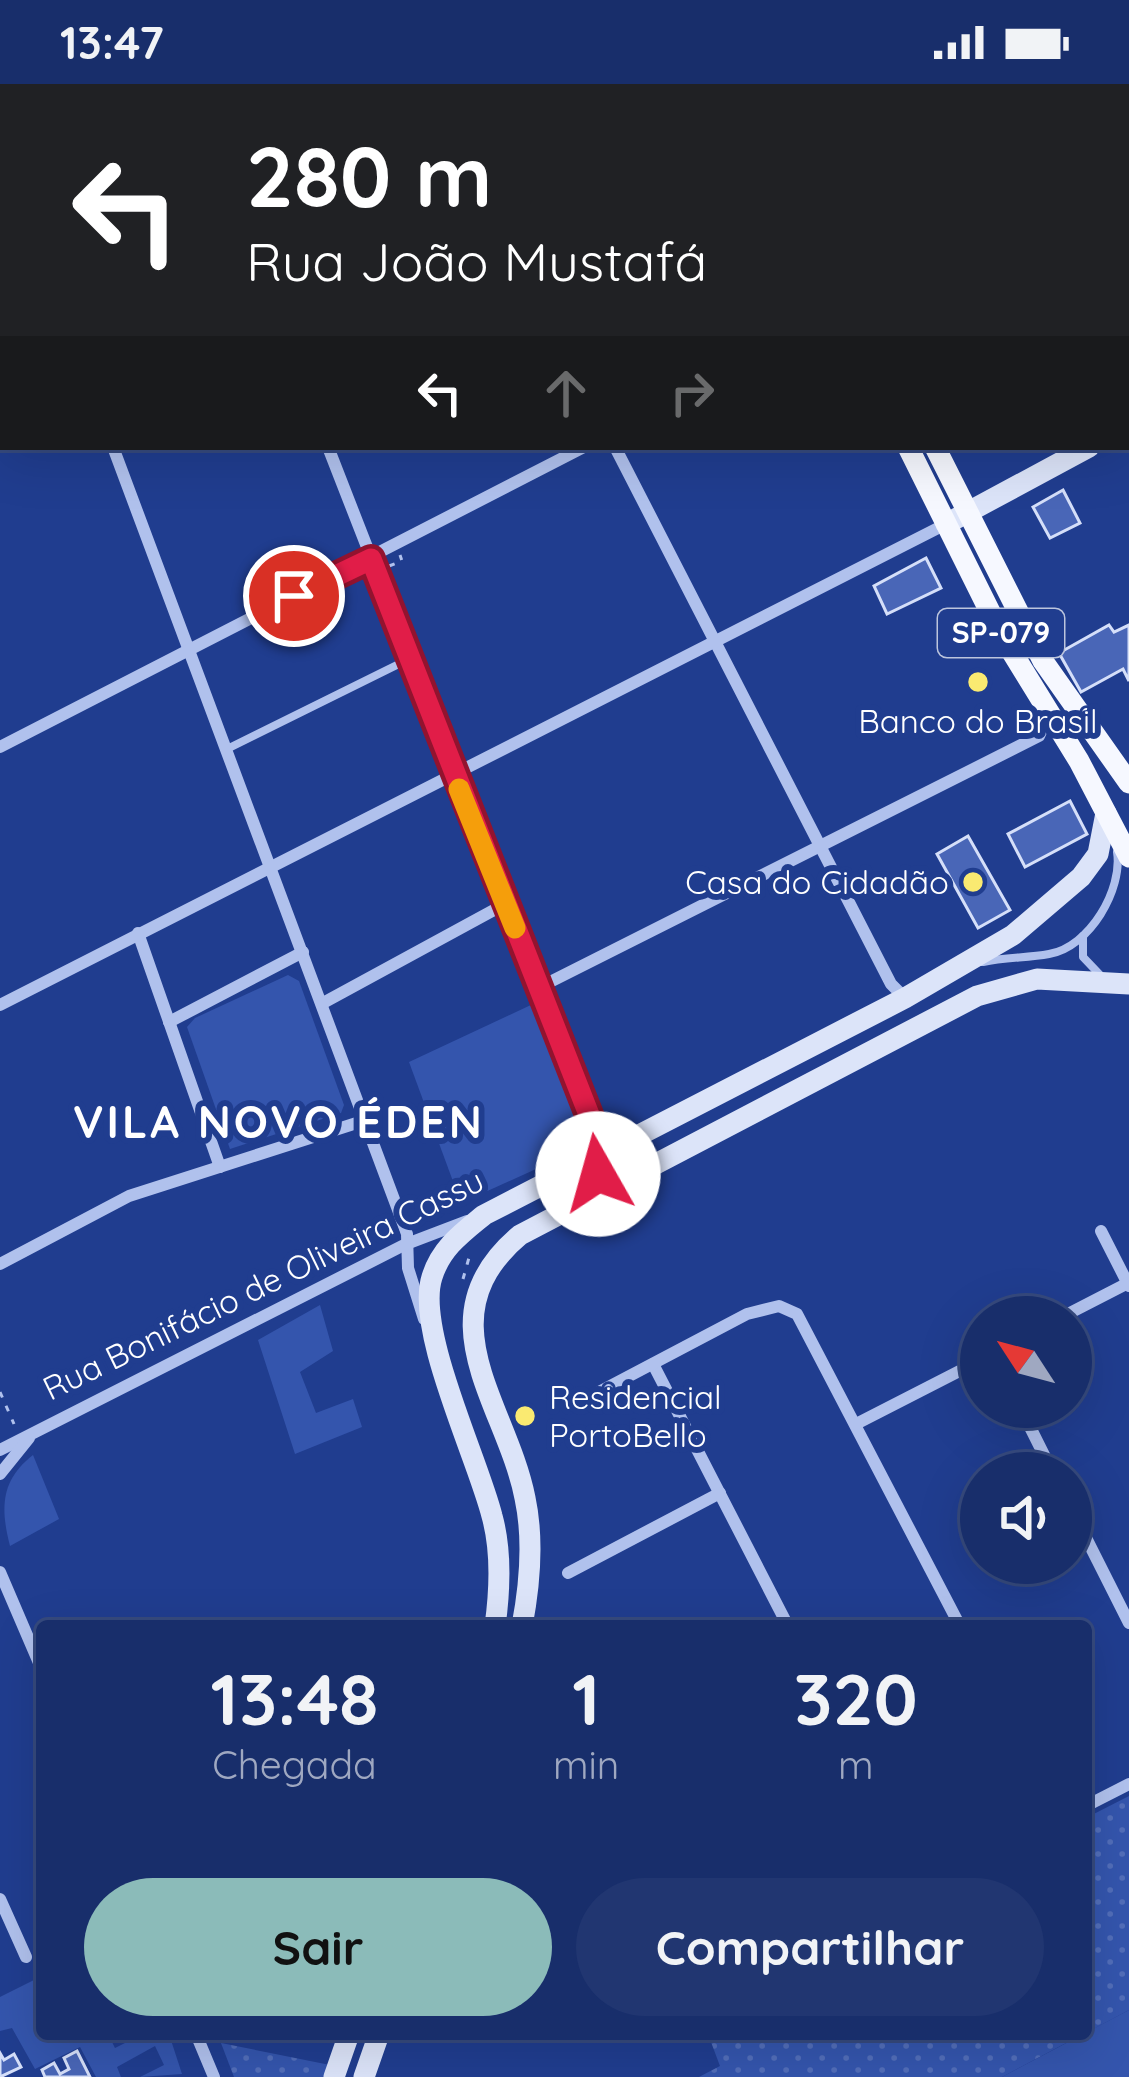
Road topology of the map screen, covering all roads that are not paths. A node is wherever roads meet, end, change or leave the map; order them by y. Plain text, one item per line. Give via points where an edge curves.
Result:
1 (114, 450) edge
2 (329, 450) edge
3 (578, 450) edge
4 (617, 450) edge
5 (909, 450) edge
6 (937, 450) edge
7 (1083, 450) edge
8 (968, 512) junction
9 (946, 524) junction
10 (371, 559) junction
11 (717, 643) junction
12 (189, 648) junction
13 (411, 658) junction
14 (1049, 713) junction
15 (0, 747) edge
16 (227, 748) junction
17 (453, 774) junction
18 (1129, 783) edge
19 (1106, 812) junction
20 (820, 843) junction
21 (1129, 857) edge
22 (272, 866) junction
23 (505, 904) junction
24 (138, 933) junction
25 (1083, 934) junction
26 (303, 952) junction
27 (947, 974) junction
28 (1118, 983) edge
29 (540, 988) junction
30 (905, 998) junction
31 (322, 1004) junction
32 (0, 1005) edge
33 (947, 1011) junction
34 (169, 1022) junction
35 (366, 1120) junction
36 (605, 1156) junction
37 (220, 1167) junction
38 (484, 1214) junction
39 (536, 1227) junction
40 (1101, 1231) dead end
41 (404, 1245) junction
42 (0, 1264) edge
43 (1128, 1284) edge
44 (1092, 1302) edge
45 (440, 1359) junction
46 (653, 1364) junction
47 (960, 1371) edge
48 (453, 1397) junction
49 (578, 1403) dead end
50 (856, 1424) junction
51 (35, 1430) junction
52 (510, 1446) junction
53 (0, 1450) edge
54 (0, 1474) edge
55 (720, 1493) junction
56 (1092, 1550) edge
57 (0, 1572) edge
58 (568, 1573) dead end
59 (495, 1620) edge
60 (523, 1620) edge
61 (783, 1620) edge
62 (957, 1620) edge
63 (1129, 1623) edge
64 (36, 1656) edge
65 (1129, 1784) edge
66 (1092, 1803) edge
67 (0, 1899) edge
68 (26, 1957) dead end
69 (199, 2040) edge
70 (347, 2040) edge
71 (377, 2040) edge
72 (214, 2077) edge
73 (334, 2077) edge
74 (364, 2077) edge

1 - 12 street
2 - 10 street
3 - 10 street
4 - 11 street
5 - 9 main road, SP-079
6 - 8 main road, SP-079
7 - 8 main road
8 - 9 main road
8 - 18 main road, SP-079 via 1043,662
9 - 11 street
9 - 14 main road, SP-079
10 - 12 street
10 - 13 street
11 - 17 street
11 - 20 street
12 - 15 street
12 - 16 street
13 - 16 lane
13 - 17 street
14 - 19 main road, SP-079
14 - 20 street via 1039,736
16 - 22 street
17 - 22 street
17 - 23 street
19 - 21 main road, SP-079
19 - 25 lane via 1118,884
19 - 27 main road, Rua Bonifácio de Oliveira Cassu via 1098,854 1063,897
20 - 29 street
20 - 30 street
22 - 24 street
22 - 26 street
23 - 29 street
23 - 31 street
24 - 32 street
24 - 34 street
25 - 27 lane via 1049,954
25 - 28 lane via 1083,957
26 - 31 street
26 - 34 street
27 - 30 main road, Rua Bonifácio de Oliveira Cassu
28 - 33 main road via 1037,980
29 - 36 street
30 - 33 main road
30 - 36 main road, Rua Bonifácio de Oliveira Cassu
31 - 35 street
33 - 39 main road
34 - 37 street
35 - 37 street
35 - 41 street
36 - 38 main road, Rua Bonifácio de Oliveira Cassu
36 - 39 main road via 590,1185
37 - 42 street via 129,1196
38 - 41 street, Rua Bonifácio de Oliveira Cassu
38 - 45 main road via 452,1240 430,1280
39 - 52 main road via 504,1250 472,1323 474,1356
40 - 43 street
41 - 45 street
41 - 51 street, Rua Bonifácio de Oliveira Cassu
43 - 44 street
45 - 48 main road
46 - 49 street
46 - 50 street via 747,1314 779,1306 806,1326
46 - 55 street
47 - 50 street
48 - 52 main road via 483,1440
48 - 59 main road via 494,1519
50 - 62 street
51 - 53 street, Rua Bonifácio de Oliveira Cassu
51 - 54 street, Rua Bonifácio de Oliveira Cassu
52 - 60 main road via 530,1554
55 - 58 street
55 - 61 street
56 - 63 street
57 - 64 street
65 - 66 street
67 - 68 street
69 - 72 street
70 - 73 main road
71 - 74 main road

